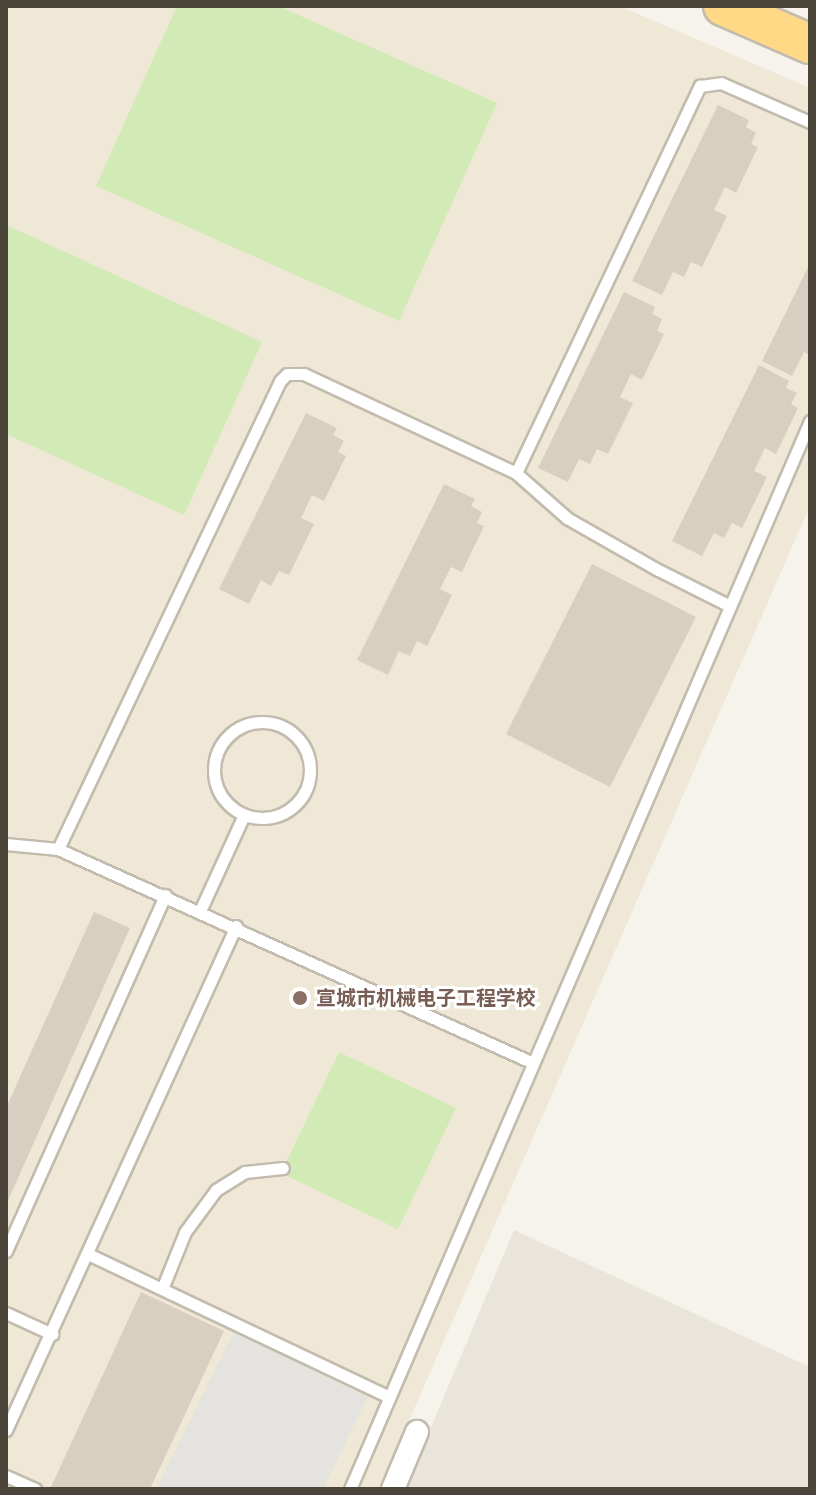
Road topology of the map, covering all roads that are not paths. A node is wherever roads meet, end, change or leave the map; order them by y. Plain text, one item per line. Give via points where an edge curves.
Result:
1 (723, 6) edge
2 (810, 44) edge
3 (810, 122) edge
4 (810, 421) edge
5 (516, 473) junction
6 (730, 606) junction
7 (244, 815) junction
8 (6, 844) edge
9 (58, 849) junction
10 (165, 895) junction
11 (200, 911) junction
12 (236, 926) junction
13 (533, 1063) junction
14 (283, 1168) dead end
15 (6, 1251) edge
16 (88, 1254) junction
17 (162, 1289) junction
18 (6, 1313) edge
19 (52, 1334) junction
20 (389, 1397) junction
21 (11, 1405) edge
22 (6, 1430) edge
23 (417, 1432) dead end
24 (6, 1476) edge
25 (35, 1489) edge
26 (350, 1489) edge
27 (393, 1489) edge

1 - 2 highway
3 - 5 lane via 721,83 700,86
4 - 6 lane
5 - 6 lane via 567,518
5 - 9 lane via 304,374 287,374
6 - 13 lane
7 - 7 lane via 219,793 214,779 219,748 241,726 272,722 298,738 310,767 302,797 276,816
7 - 11 lane
8 - 9 lane
9 - 10 lane
10 - 11 lane
10 - 15 lane
11 - 12 lane
12 - 13 lane
12 - 16 lane
13 - 20 lane
14 - 17 lane via 245,1172 216,1190 185,1232
16 - 17 lane
16 - 19 lane
17 - 20 lane
18 - 19 lane
19 - 21 lane
20 - 26 lane
21 - 22 lane
23 - 27 street
24 - 25 lane

